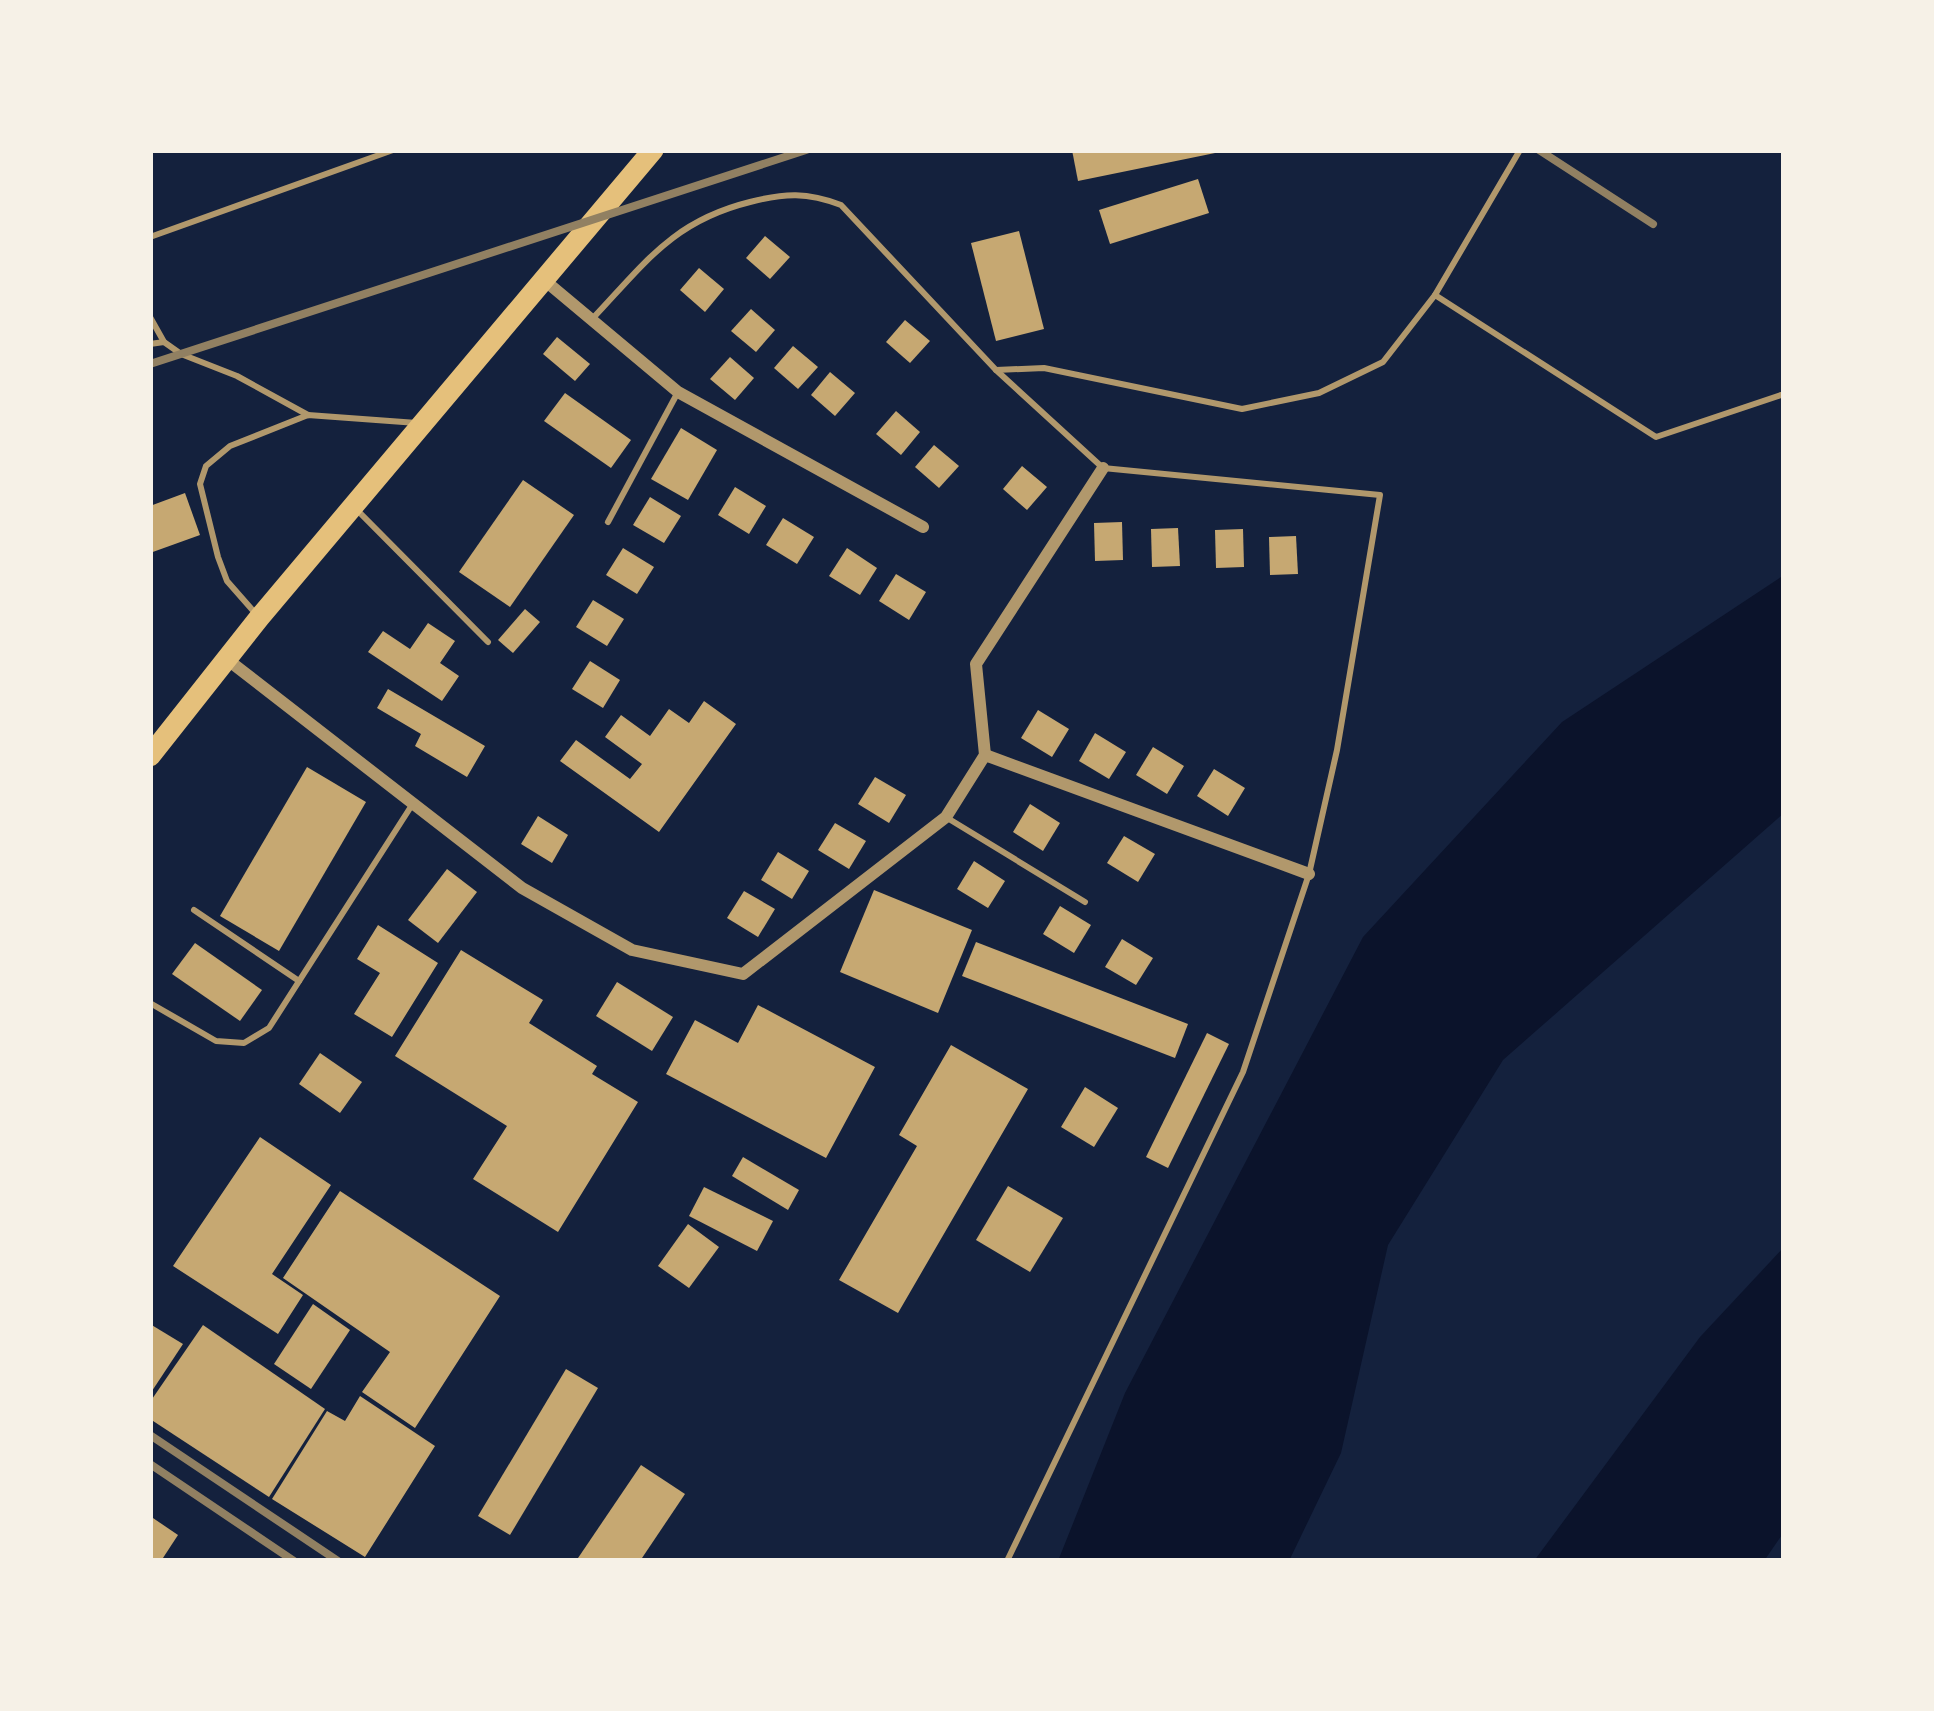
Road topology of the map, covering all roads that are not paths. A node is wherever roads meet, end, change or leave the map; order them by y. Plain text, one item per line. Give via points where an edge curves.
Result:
1 (353, 150) edge
2 (393, 150) edge
3 (653, 150) edge
4 (1520, 150) edge
5 (357, 160) junction
6 (150, 237) edge
7 (542, 278) junction
8 (1435, 295) junction
9 (150, 317) edge
10 (593, 318) junction
11 (164, 342) junction
12 (150, 344) edge
13 (996, 370) junction
14 (678, 392) junction
15 (1784, 394) edge
16 (308, 415) junction
17 (421, 424) junction
18 (1103, 468) junction
19 (352, 506) junction
20 (608, 522) dead end
21 (923, 527) dead end
22 (259, 618) junction
23 (488, 642) dead end
24 (228, 660) junction
25 (985, 755) junction
26 (150, 756) edge
27 (413, 803) junction
28 (946, 817) junction
29 (1309, 874) junction
30 (1085, 902) dead end
31 (194, 910) dead end
32 (299, 982) junction
33 (150, 1003) edge
34 (1007, 1561) edge

1 - 5 lane
2 - 5 lane
3 - 7 main road
4 - 8 lane
5 - 6 lane
7 - 10 street
7 - 17 main road
8 - 13 lane via 1384,362 1319,393 1242,409 1044,368
8 - 15 lane via 1656,437
9 - 11 lane
10 - 13 lane via 694,220 810,193 842,205
10 - 14 street
11 - 12 lane
11 - 16 lane
13 - 18 lane
14 - 20 lane
14 - 21 street
16 - 17 lane
16 - 22 lane via 230,446 206,466 200,484 227,581
17 - 19 main road
18 - 25 street via 976,664
18 - 29 lane via 1380,494
19 - 22 main road
19 - 23 lane
22 - 24 main road
24 - 26 main road
24 - 27 street
25 - 28 street
25 - 29 street
27 - 28 street via 522,888 632,950 743,974
27 - 32 lane
28 - 30 lane
29 - 34 lane via 1243,1072
31 - 32 lane
32 - 33 lane via 269,1028 244,1043 216,1041

